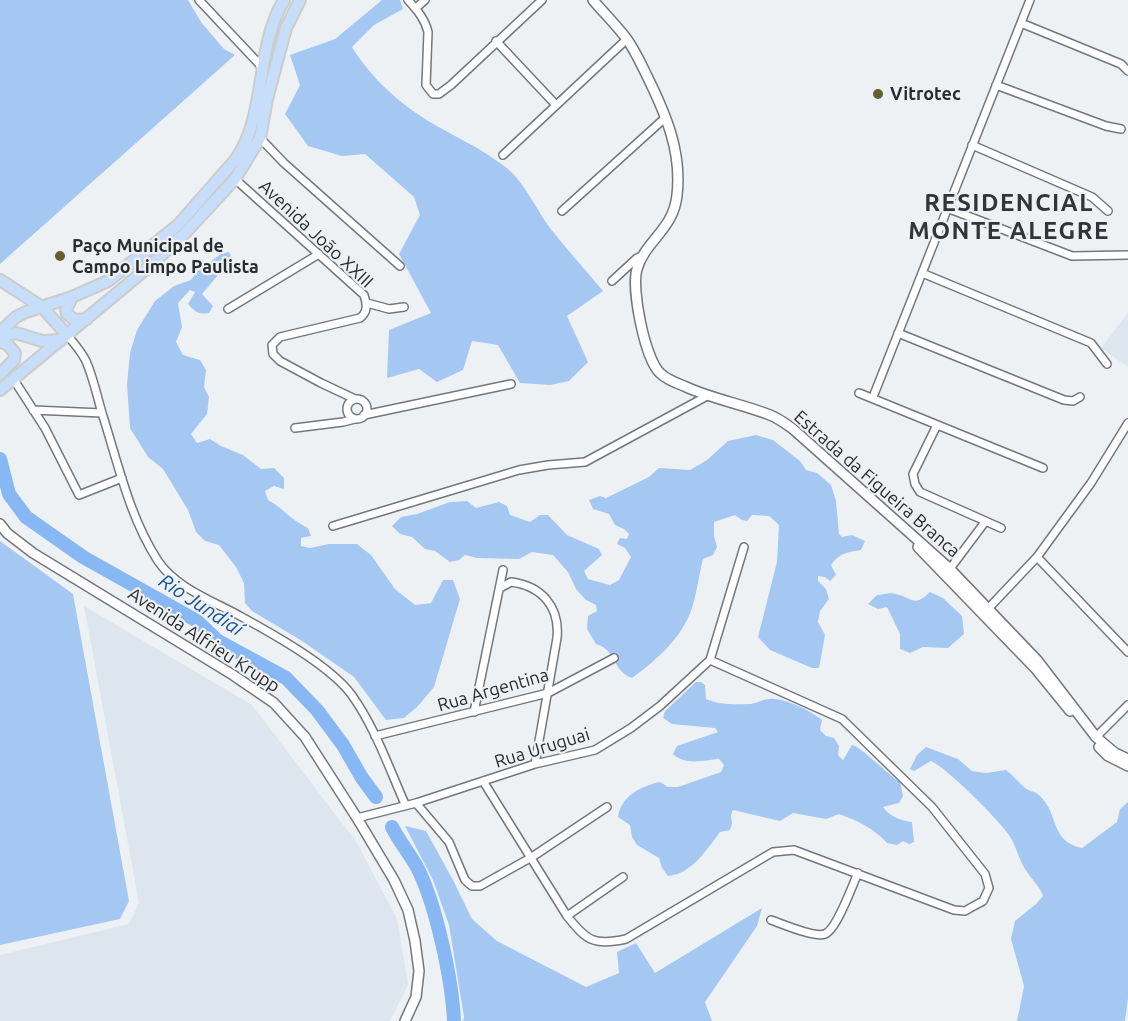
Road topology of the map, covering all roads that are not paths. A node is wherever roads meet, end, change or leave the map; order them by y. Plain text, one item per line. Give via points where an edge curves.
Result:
1 (199, 0) edge
2 (284, 0) edge
3 (300, 0) edge
4 (408, 0) edge
5 (425, 0) edge
6 (542, 0) edge
7 (593, 0) edge
8 (1029, 0) edge
9 (416, 8) junction
10 (1021, 23) junction
11 (627, 39) junction
12 (496, 41) junction
13 (262, 67) junction
14 (1128, 71) edge
15 (273, 77) junction
16 (996, 85) junction
17 (556, 105) junction
18 (666, 117) junction
19 (1121, 129) dead end
20 (260, 138) junction
21 (972, 145) junction
22 (503, 155) dead end
23 (235, 179) junction
24 (947, 208) junction
25 (562, 211) dead end
26 (1108, 211) dead end
27 (319, 254) junction
28 (644, 255) junction
29 (1128, 255) edge
30 (400, 266) dead end
31 (922, 273) junction
32 (0, 280) edge
33 (612, 281) dead end
34 (72, 297) junction
35 (367, 303) junction
36 (42, 307) junction
37 (404, 308) dead end
38 (228, 309) dead end
39 (87, 319) junction
40 (898, 333) junction
41 (0, 334) edge
42 (64, 337) junction
43 (0, 342) edge
44 (1107, 364) dead end
45 (0, 374) edge
46 (15, 380) junction
47 (511, 384) dead end
48 (0, 390) edge
49 (334, 390) junction
50 (859, 393) dead end
51 (706, 396) junction
52 (873, 397) junction
53 (1080, 397) dead end
54 (355, 399) junction
55 (347, 408) junction
56 (33, 410) junction
57 (102, 413) junction
58 (364, 415) junction
59 (355, 418) junction
60 (336, 422) junction
61 (1128, 423) edge
62 (937, 425) junction
63 (295, 428) dead end
64 (1043, 468) dead end
65 (122, 478) junction
66 (985, 522) junction
67 (0, 524) edge
68 (333, 526) dead end
69 (1001, 528) dead end
70 (744, 547) dead end
71 (1037, 557) junction
72 (503, 570) dead end
73 (948, 572) junction
74 (500, 588) junction
75 (986, 610) junction
76 (1128, 652) edge
77 (614, 658) dead end
78 (710, 660) junction
79 (548, 693) junction
80 (1128, 705) edge
81 (474, 712) junction
82 (375, 736) junction
83 (1096, 737) junction
84 (1128, 759) edge
85 (535, 764) junction
86 (1128, 766) edge
87 (483, 781) junction
88 (416, 803) junction
89 (405, 804) junction
90 (607, 807) dead end
91 (357, 818) junction
92 (532, 858) junction
93 (858, 873) junction
94 (623, 877) dead end
95 (567, 916) junction
96 (771, 920) dead end
97 (405, 1021) edge

1 - 13 street
2 - 13 main road
3 - 15 main road via 286,28
4 - 9 street
5 - 9 street
6 - 12 street
7 - 11 main road, Estrada da Figueira Branca
8 - 10 street
9 - 12 street via 427,25 426,85 433,94 451,85
10 - 14 street via 1121,64
10 - 16 street
11 - 17 street
11 - 18 main road, Estrada da Figueira Branca
12 - 17 street
13 - 15 main road
13 - 34 main road via 258,98 244,147 236,159 178,225 108,281
15 - 20 main road
16 - 19 street
16 - 21 street
17 - 22 street
18 - 25 street
18 - 28 main road, Estrada da Figueira Branca via 676,150 678,194 674,212
20 - 23 main road
20 - 30 street
21 - 24 street
21 - 26 street via 1092,197
23 - 27 street, Avenida João XXIII
23 - 39 main road via 185,233
24 - 29 street via 1072,256
24 - 31 street
27 - 35 street, Avenida João XXIII via 360,290
27 - 38 street
28 - 33 street
28 - 51 main road, Estrada da Figueira Branca via 635,285 652,363 661,374
31 - 40 street
31 - 44 street via 1091,343
32 - 36 main road
34 - 36 main road
34 - 39 main road via 67,314 75,320
35 - 37 street via 388,309
35 - 49 street, Avenida João XXIII via 360,318 280,337 272,345 273,354 280,361
36 - 41 main road via 26,312
36 - 42 main road
39 - 42 main road
40 - 52 street
40 - 53 street via 1064,400
41 - 42 main road via 16,333 42,342
42 - 46 main road
42 - 57 street via 86,361
43 - 45 main road via 15,353 14,360
46 - 48 main road
46 - 56 street
47 - 58 street
49 - 54 street, Avenida João XXIII
49 - 55 street, Avenida João XXIII
50 - 52 street
51 - 68 street via 585,462 519,470
51 - 73 main road, Estrada da Figueira Branca via 771,415 794,429
52 - 62 street
54 - 55 street
54 - 58 street via 365,404
55 - 59 street via 349,416
55 - 60 street
56 - 57 street
56 - 65 street via 79,495
57 - 65 street
58 - 59 street
59 - 60 street
60 - 63 street
61 - 71 street via 1091,483
62 - 64 street
62 - 66 street via 913,474 915,484 920,492
65 - 82 street via 134,516 159,563 176,580 297,650 335,678 351,694
66 - 69 street
66 - 73 street
67 - 91 main road, Avenida Alfrieu Krupp via 33,553 206,657 274,703 304,737
70 - 78 street
71 - 75 street
71 - 76 street
72 - 74 street
73 - 75 main road, Estrada da Figueira Branca
74 - 79 street via 518,583 536,589 549,602 558,627
74 - 81 street
75 - 83 main road, Estrada da Figueira Branca via 1037,660
75 - 86 main road via 1093,741 1108,756
77 - 79 street, Rua Argentina
78 - 85 street, Rua Uruguai via 632,728 595,750
78 - 93 street via 842,719 932,807 985,874 989,888 983,901 965,911 954,910
79 - 81 street, Rua Argentina
79 - 85 street
80 - 83 street
81 - 82 street, Rua Argentina
82 - 89 street
83 - 84 main road, Estrada da Figueira Branca
85 - 87 street, Rua Uruguai
87 - 88 street, Rua Uruguai
87 - 92 street
88 - 89 street, Rua Uruguai
88 - 92 street via 449,842 465,880 472,886 480,886
89 - 91 street, Rua Uruguai
90 - 92 street
91 - 97 main road, Avenida Alfrieu Krupp via 408,910 419,971 416,997
92 - 95 street
93 - 95 street via 794,850 774,852 626,939 595,942
93 - 96 street via 833,928 824,934
94 - 95 street

